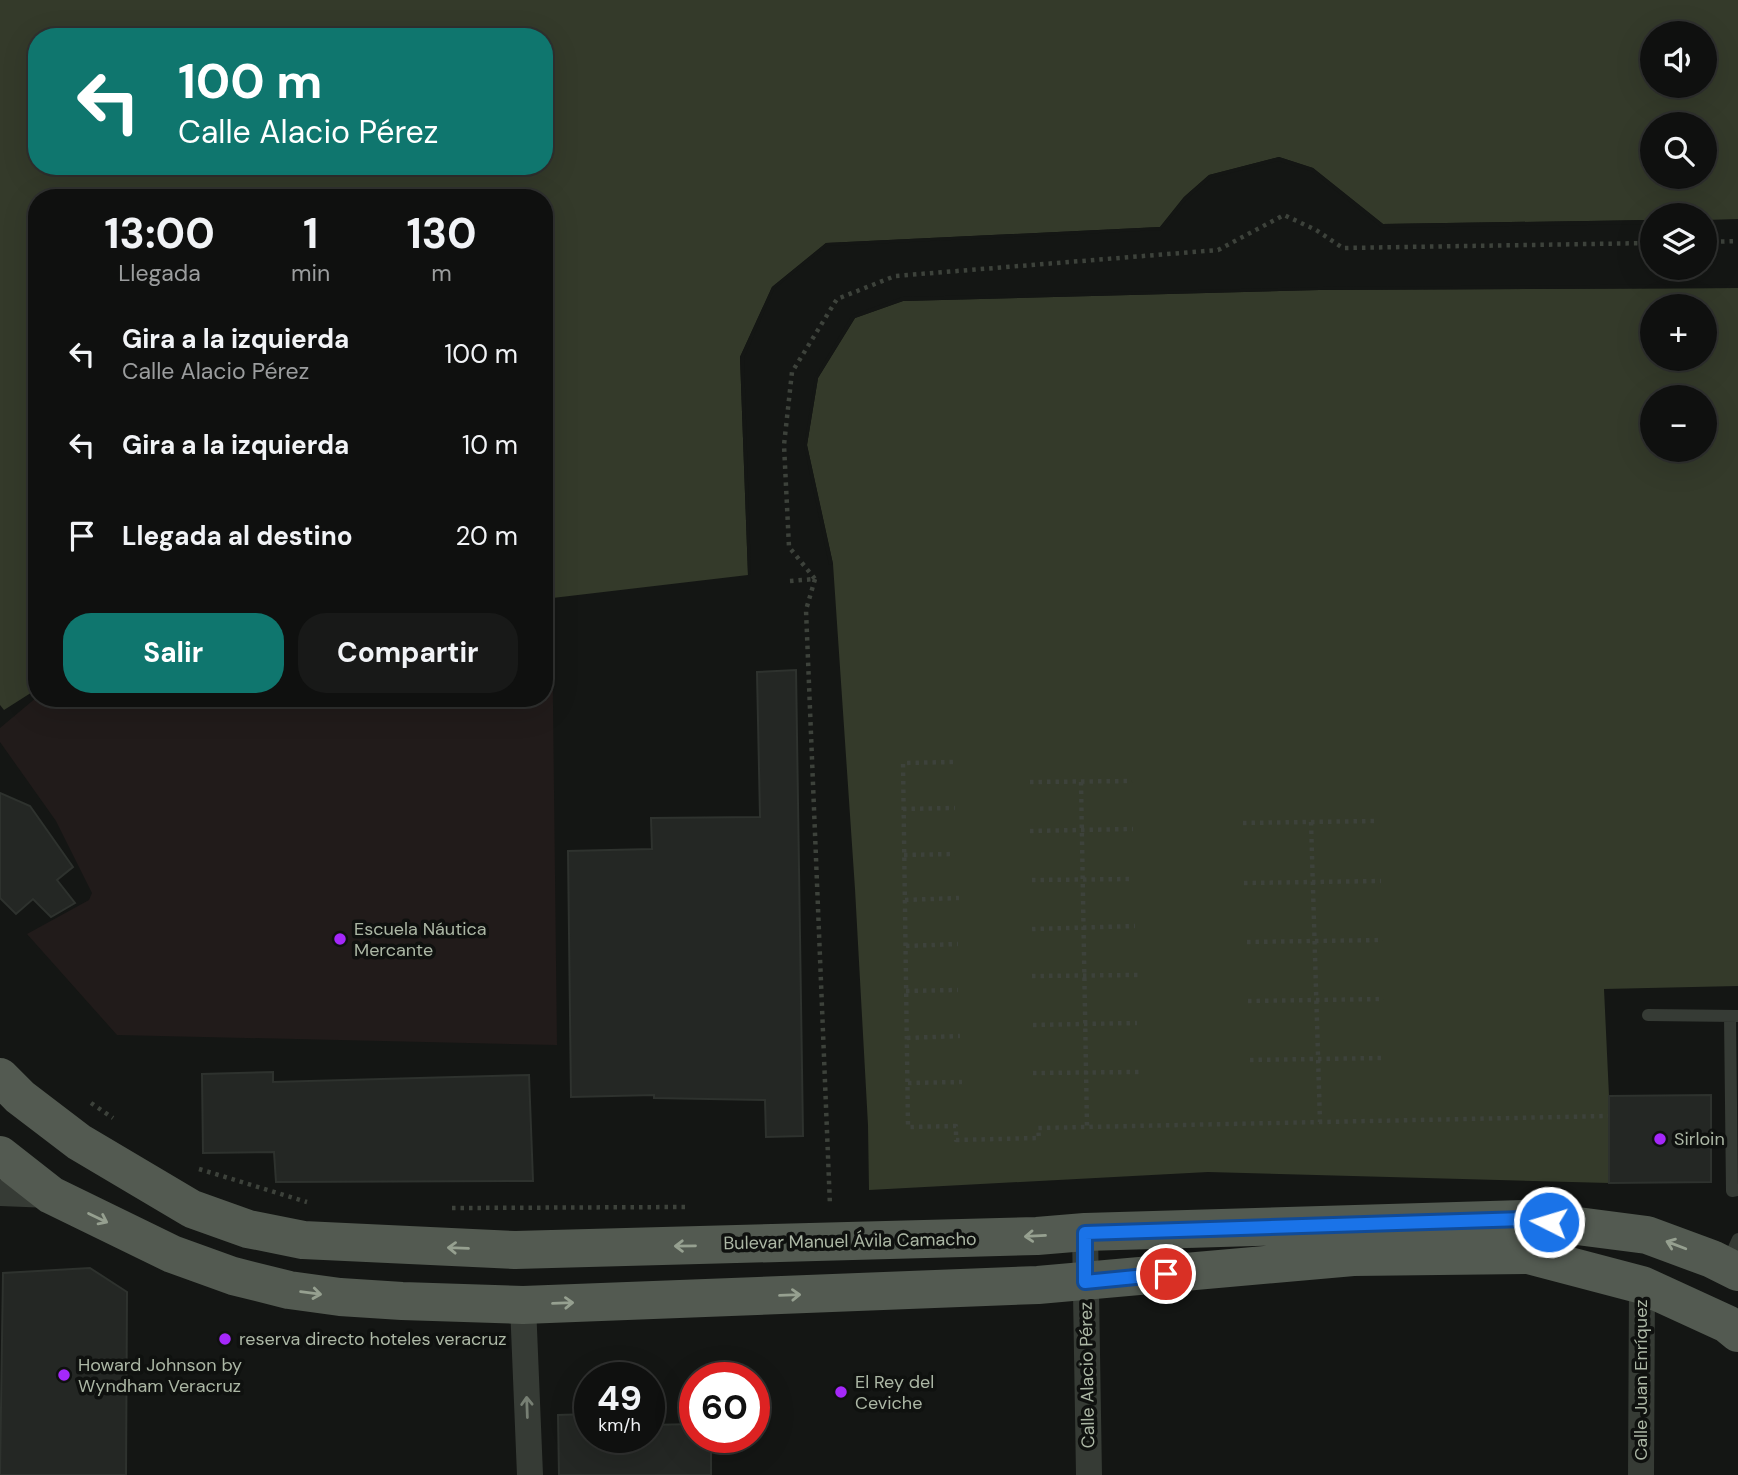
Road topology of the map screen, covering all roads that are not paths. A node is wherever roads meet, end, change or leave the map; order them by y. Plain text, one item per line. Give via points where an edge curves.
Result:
1 (1648, 1014) dead end
2 (1734, 1016) edge
3 (0, 1077) edge
4 (0, 1155) edge
5 (1738, 1190) edge
6 (0, 1193) edge
7 (51, 1195) junction
8 (1085, 1233) junction
9 (1734, 1259) edge
10 (1085, 1282) junction
11 (1642, 1285) junction
12 (523, 1305) junction
13 (1738, 1333) edge
14 (530, 1475) edge
15 (1089, 1475) edge
16 (1641, 1475) edge

1 - 2 lane
2 - 5 lane via 1732,1191
8 -> 3 main road, Bulevar Manuel Ávila Camacho via 515,1250 303,1240 248,1229 192,1209 79,1142
4 - 7 main road
6 - 7 street
7 -> 12 main road via 172,1254 289,1290 402,1301
9 -> 8 main road, Bulevar Manuel Ávila Camacho via 1647,1235 1524,1219
8 - 10 street, Calle Alacio Pérez
10 - 11 main road via 1353,1257 1528,1255
12 -> 10 main road
10 - 15 street, Calle Alacio Pérez
11 - 13 main road
11 - 16 street, Calle Juan Enríquez
14 -> 12 street

